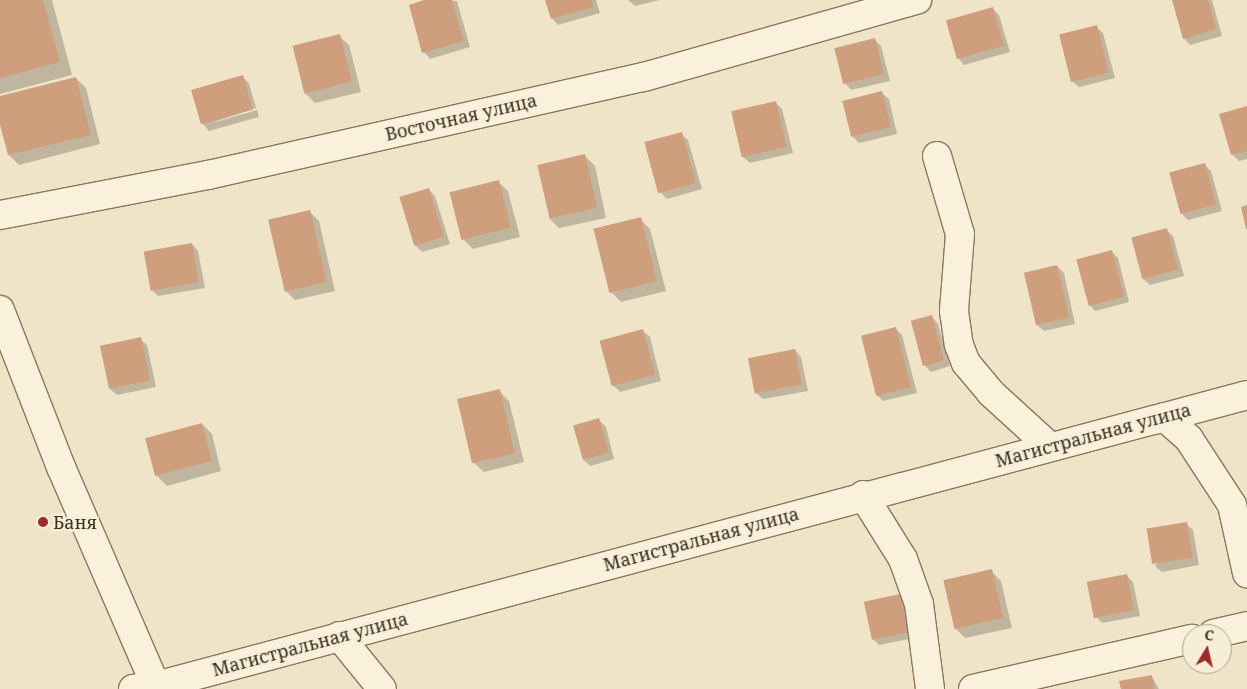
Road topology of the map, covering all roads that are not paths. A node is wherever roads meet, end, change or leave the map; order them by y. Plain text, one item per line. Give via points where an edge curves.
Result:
1 (918, 0) edge
2 (937, 156) dead end
3 (0, 215) edge
4 (0, 310) edge
5 (1247, 395) edge
6 (1164, 417) junction
7 (1049, 446) junction
8 (863, 495) junction
9 (1247, 573) edge
10 (1247, 626) edge
11 (1232, 630) edge
12 (339, 636) junction
13 (1182, 641) edge
14 (149, 688) edge
15 (382, 689) edge
16 (930, 689) edge
17 (973, 689) edge

1 - 3 street, Восточная улица via 644,77 208,176
2 - 7 street via 960,234 954,311 959,345 966,363 991,393
4 - 14 street
5 - 6 street, Магистральная улица
6 - 7 street, Магистральная улица
6 - 9 street via 1189,439 1232,505
7 - 8 street, Магистральная улица
8 - 12 street, Магистральная улица
8 - 16 street via 903,559 919,604
10 - 11 street
12 - 14 street, Магистральная улица
12 - 15 street
13 - 17 street

